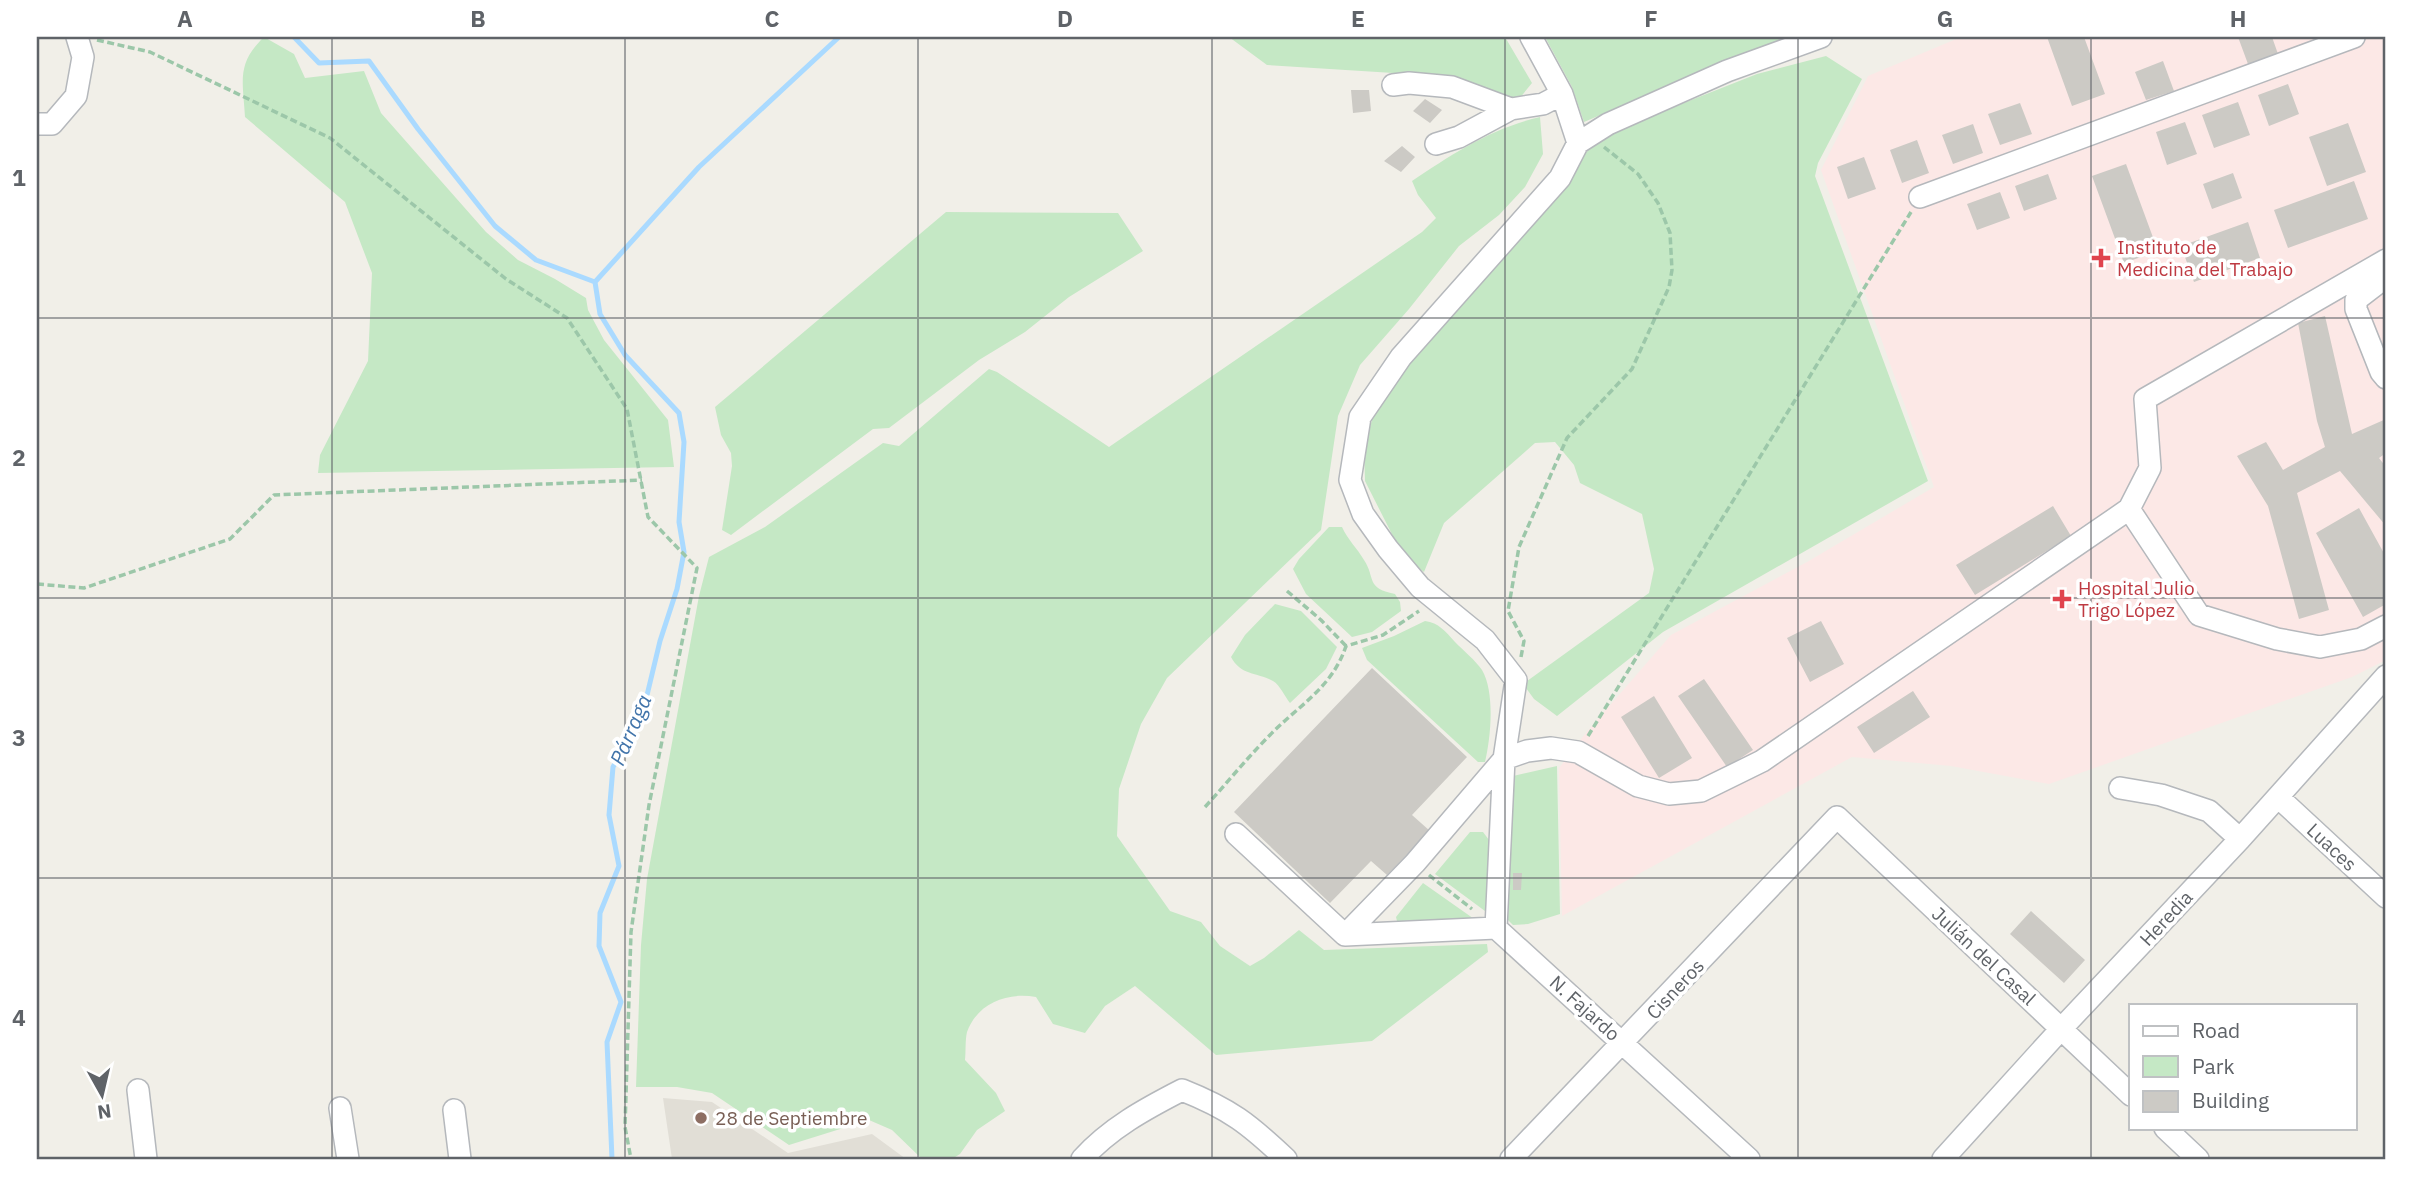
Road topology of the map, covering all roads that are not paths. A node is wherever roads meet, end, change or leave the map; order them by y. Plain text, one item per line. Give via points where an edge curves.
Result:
1 (78, 37) edge
2 (1531, 37) edge
3 (1822, 37) edge
4 (2354, 37) edge
5 (1393, 85) dead end
6 (1562, 94) junction
7 (1511, 109) junction
8 (37, 124) edge
9 (1578, 143) junction
10 (1437, 144) dead end
11 (1920, 197) road end
12 (2386, 260) edge
13 (2386, 277) edge
14 (2386, 378) edge
15 (2129, 509) junction
16 (2386, 625) edge
17 (2386, 676) edge
18 (1504, 759) junction
19 (2120, 788) dead end
20 (2278, 797) junction
21 (1837, 817) joint
22 (1236, 834) dead end
23 (2240, 839) junction
24 (2386, 897) edge
25 (1496, 928) junction
26 (1345, 935) junction
27 (2061, 1029) junction
28 (1624, 1043) junction
29 (138, 1090) dead end
30 (2129, 1093) edge
31 (340, 1108) dead end
32 (454, 1110) dead end
33 (2167, 1130) edge
34 (146, 1159) edge
35 (348, 1159) edge
36 (460, 1159) edge
37 (1082, 1159) edge
38 (1286, 1159) edge
39 (1511, 1159) edge
40 (1749, 1159) edge
41 (1943, 1159) edge
42 (2198, 1159) edge

1 - 8 street via 83,57 76,96 52,124
2 - 6 street
3 - 9 street via 1653,102
4 - 11 street
5 - 7 street via 1452,87
6 - 7 street via 1543,104
6 - 9 street
7 - 10 street
9 - 18 street via 1560,178 1401,357 1360,417 1350,480 1363,514 1412,578 1485,640 1517,680
12 - 15 street via 2145,399 2150,468
13 - 14 street via 2356,300
15 - 16 street via 2199,615 2320,648 2361,639
15 - 18 street via 1762,761 1701,791 1670,794 1638,786 1578,752 1551,748
17 - 20 street, Heredia
18 - 25 street
18 - 26 street via 1415,863
19 - 23 street via 2209,811
20 - 23 street, Heredia
20 - 24 street, Luaces
21 - 27 street, Julián del Casal
21 - 28 street, Cisneros
22 - 26 street
23 - 27 street, Heredia
25 - 26 street
25 - 28 street, N. Fajardo
27 - 30 street, Julián del Casal
27 - 41 street, Heredia
28 - 39 street, Cisneros
28 - 40 street, N. Fajardo
29 - 34 street
31 - 35 street
32 - 36 street
33 - 42 street
37 - 38 street via 1140,1111 1182,1090 1220,1105

